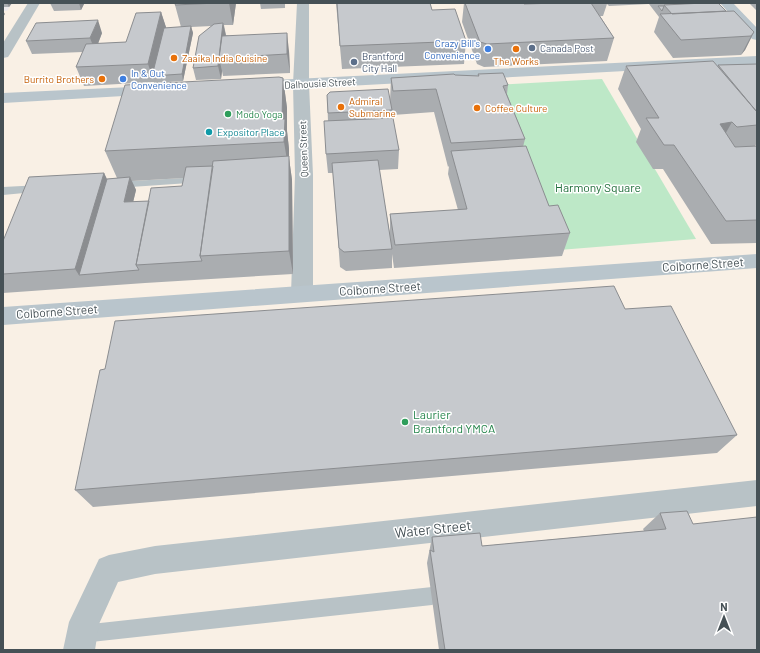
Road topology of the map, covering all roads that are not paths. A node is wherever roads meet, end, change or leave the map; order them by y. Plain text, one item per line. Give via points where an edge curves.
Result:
1 (34, 3) edge
2 (303, 3) edge
3 (726, 3) edge
4 (757, 36) edge
5 (3, 54) edge
6 (757, 60) edge
7 (301, 84) junction
8 (237, 87) edge
9 (166, 90) edge
10 (3, 98) edge
11 (209, 180) edge
12 (106, 185) edge
13 (50, 188) edge
14 (3, 191) edge
15 (757, 261) edge
16 (302, 294) junction
17 (3, 316) edge
18 (757, 493) edge
19 (432, 596) edge
20 (80, 642) edge

1 - 5 street
2 - 7 street, Queen Street
3 - 4 main road
6 - 7 main road, Dalhousie Street
7 - 8 main road, Dalhousie Street
7 - 16 street, Queen Street
9 - 10 main road
11 - 12 lane
13 - 14 lane
15 - 16 main road, Colborne Street
16 - 17 main road, Colborne Street
18 - 20 street, Water Street via 155,560 109,569 84,622
19 - 20 lane

